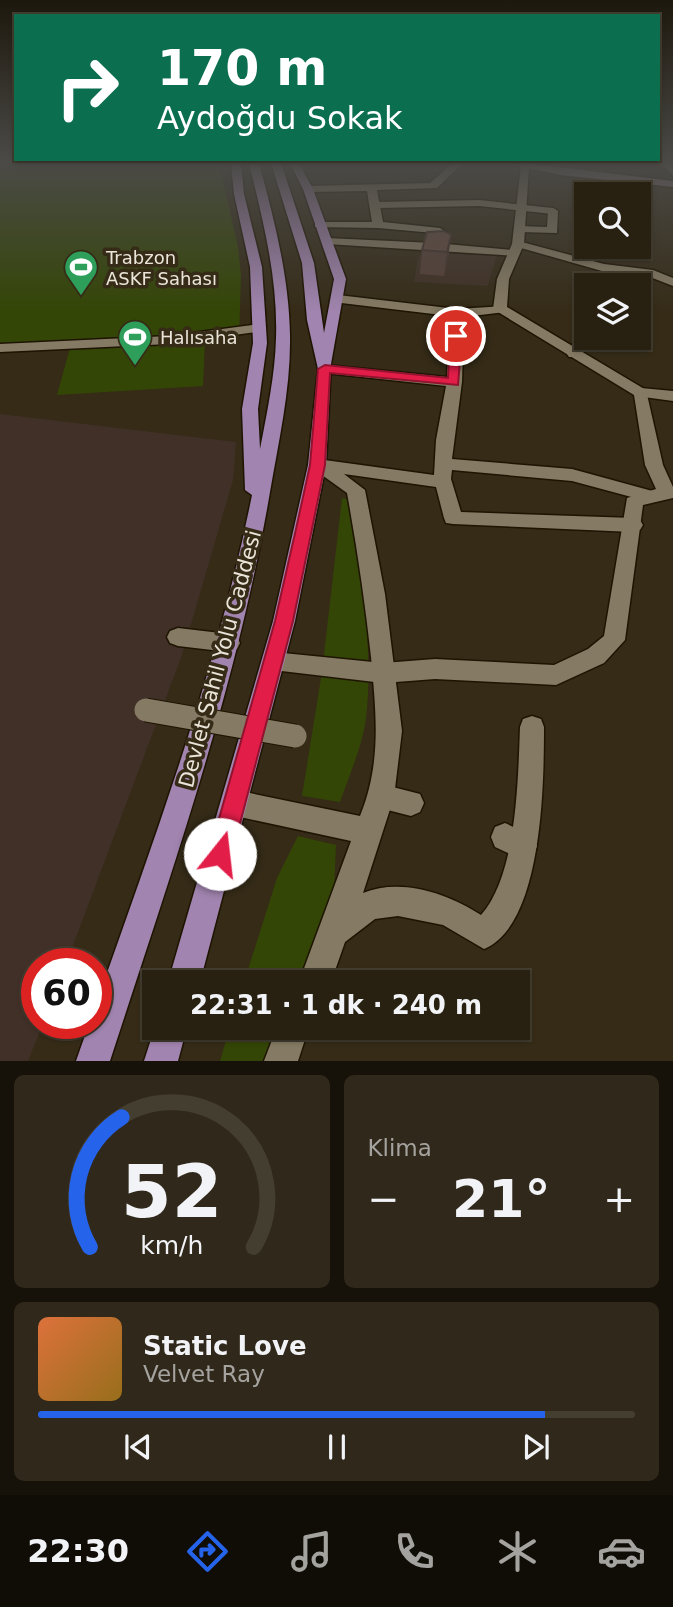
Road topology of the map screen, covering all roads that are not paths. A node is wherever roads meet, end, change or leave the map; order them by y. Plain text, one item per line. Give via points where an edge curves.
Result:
1 (243, 213) edge
2 (266, 213) edge
3 (292, 213) edge
4 (315, 213) edge
5 (377, 213) edge
6 (522, 213) edge
7 (553, 213) edge
8 (319, 225) junction
9 (378, 225) junction
10 (327, 241) junction
11 (516, 242) junction
12 (440, 247) junction
13 (574, 257) edge
14 (579, 259) edge
15 (673, 282) edge
16 (338, 299) junction
17 (500, 309) junction
18 (457, 313) junction
19 (259, 328) junction
20 (0, 348) edge
21 (576, 350) edge
22 (574, 354) junction
23 (325, 369) junction
24 (454, 382) junction
25 (641, 393) junction
26 (673, 396) edge
27 (317, 465) junction
28 (443, 473) junction
29 (663, 495) edge
30 (633, 525) junction
31 (256, 530) junction
32 (178, 637) dead end
33 (229, 643) junction
34 (273, 661) junction
35 (383, 673) junction
36 (146, 710) dead end
37 (532, 727) dead end
38 (295, 736) dead end
39 (381, 797) junction
40 (235, 803) junction
41 (411, 803) dead end
42 (368, 831) junction
43 (334, 932) junction
44 (187, 970) edge
45 (320, 970) edge
46 (167, 1040) edge
47 (287, 1040) edge
48 (93, 1061) edge
49 (161, 1061) edge
50 (281, 1061) edge

1 - 19 main road via 256,267
2 - 31 main road, Devlet Sahil Yolu Caddesi via 284,321
3 - 23 main road via 308,263
4 - 8 main road
5 - 9 street
6 - 11 street
7 - 11 street via 553,231
8 - 9 street
8 - 10 main road
9 - 12 street via 436,230
10 - 12 street
10 - 16 main road via 340,279
11 - 12 street
11 - 13 street
11 - 17 street via 503,279
14 - 15 street
16 - 18 street
16 - 23 main road
17 - 18 street
17 - 22 street
18 - 24 street
19 - 20 street via 169,340
19 - 31 main road via 250,409
21 - 22 street
22 - 25 street
23 - 24 street
23 - 27 main road
24 - 28 street
25 - 26 street
25 - 29 street
27 - 28 street
27 - 34 main road
27 - 35 street via 356,490 375,594
28 - 29 street via 572,475
28 - 30 street via 453,518
29 - 30 street via 634,502
30 - 35 street via 614,640 596,656 556,676 435,669
31 - 33 main road, Devlet Sahil Yolu Caddesi
32 - 33 street
33 - 48 main road, Devlet Sahil Yolu Caddesi via 183,798
34 - 35 street
34 - 40 main road
35 - 39 street via 390,731
36 - 38 street, bridge
37 - 43 street via 531,789 514,842 505,910 484,934 449,911 398,901 369,905
39 - 41 street
39 - 42 street
40 - 42 street
40 - 44 main road
42 - 43 street
43 - 45 street
46 - 49 main road
47 - 50 street

